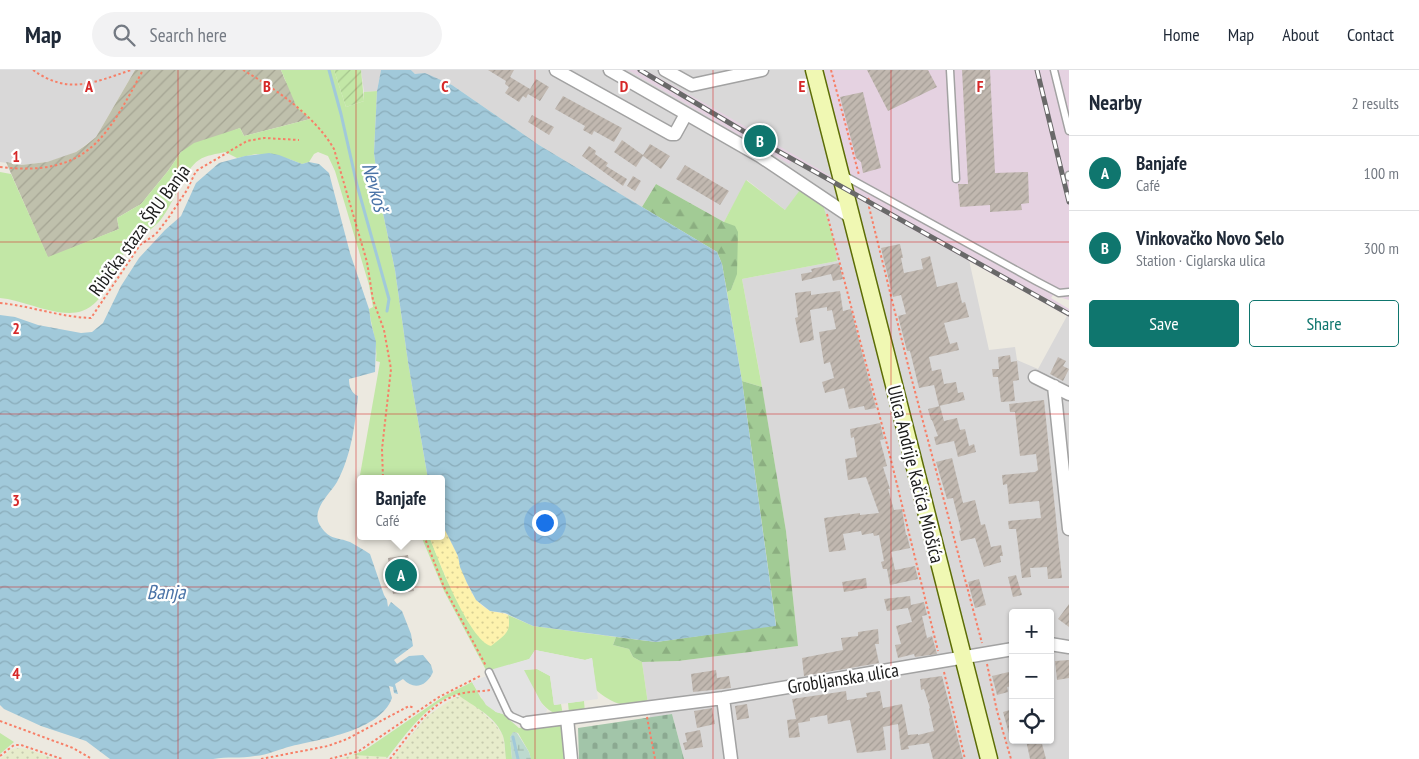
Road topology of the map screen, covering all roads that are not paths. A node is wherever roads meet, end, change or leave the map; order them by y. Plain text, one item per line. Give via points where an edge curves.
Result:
1 (556, 70) edge
2 (610, 70) edge
3 (665, 70) edge
4 (762, 70) edge
5 (814, 70) edge
6 (950, 70) edge
7 (1054, 70) edge
8 (686, 114) junction
9 (1069, 131) edge
10 (956, 179) dead end
11 (842, 181) junction
12 (851, 217) junction
13 (1069, 292) edge
14 (1035, 376) dead end
15 (1054, 386) junction
16 (1069, 394) edge
17 (1069, 529) edge
18 (1054, 645) edge
19 (1069, 647) edge
20 (1009, 650) edge
21 (964, 659) junction
22 (489, 672) road end
23 (722, 698) junction
24 (567, 718) junction
25 (527, 723) joint
26 (571, 759) edge
27 (731, 759) edge
28 (990, 759) edge

1 - 8 street via 671,134 675,134
2 - 8 street
3 - 4 street via 692,85
5 - 11 main road, Ulica Andrije Kačića Miošića
6 - 10 lane
7 - 9 lane
8 - 12 street via 760,156
11 - 12 main road, Ulica Andrije Kačića Miošića
11 - 13 lane via 862,185 1059,293
12 - 21 main road, Ulica Andrije Kačića Miošića
14 - 15 street
15 - 16 street
15 - 17 street
18 - 19 street
20 - 21 street, Grobljanska ulica
21 - 23 street, Grobljanska ulica
21 - 28 main road, Ulica Andrije Kačića Miošića
22 - 25 lane via 508,713
23 - 24 street, Grobljanska ulica
23 - 27 street
24 - 25 street, Grobljanska ulica
24 - 26 street

